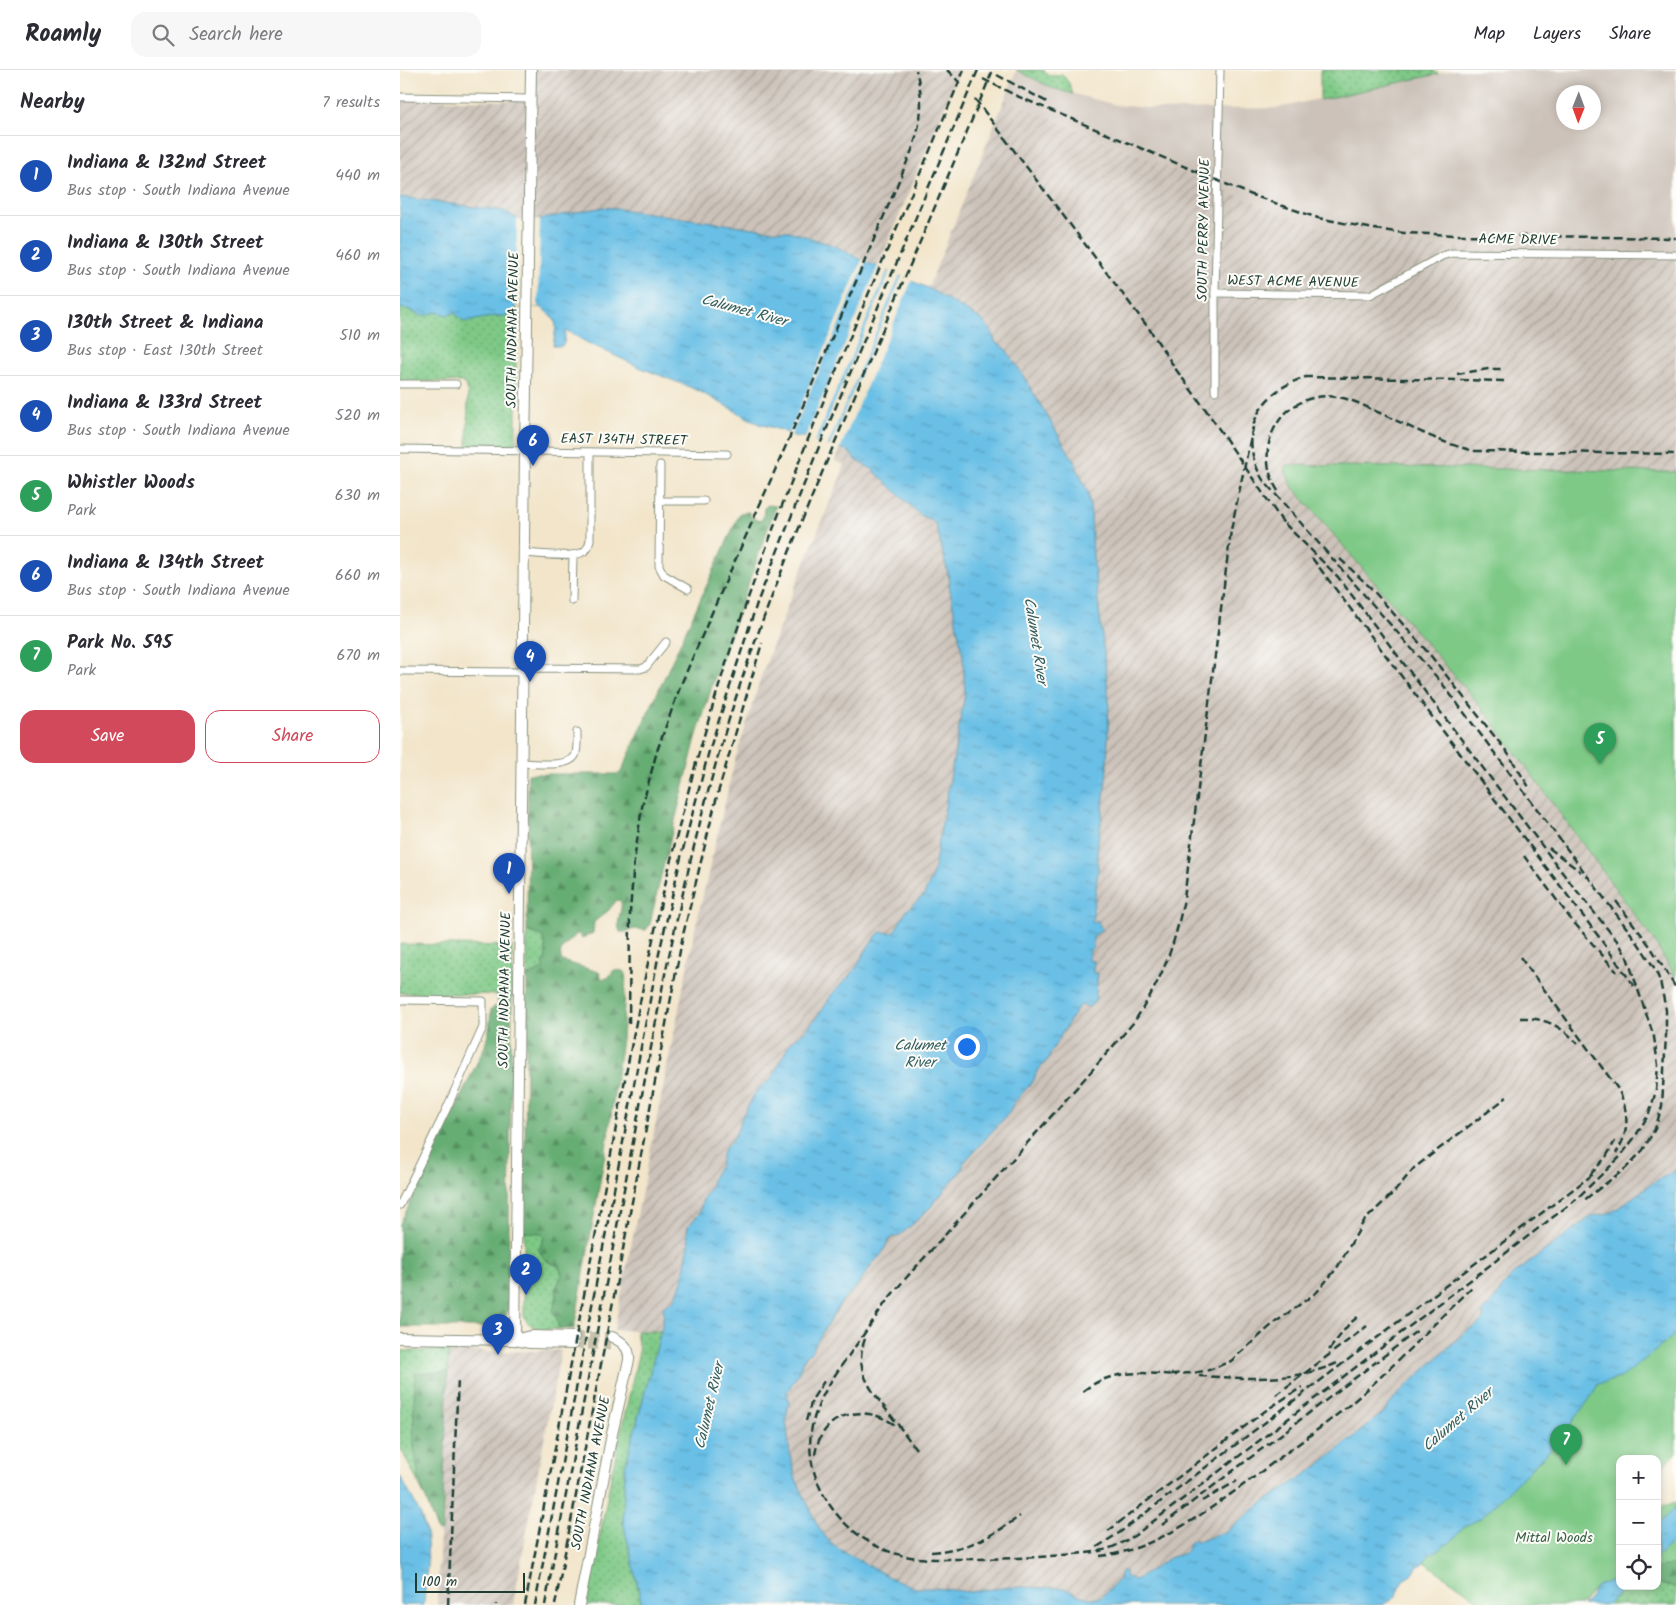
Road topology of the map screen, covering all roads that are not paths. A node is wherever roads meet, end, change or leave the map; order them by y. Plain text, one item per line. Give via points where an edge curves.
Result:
1 (531, 70) edge
2 (1220, 70) edge
3 (400, 97) edge
4 (530, 99) junction
5 (1676, 255) edge
6 (1215, 294) junction
7 (1370, 295) joint
8 (400, 384) edge
9 (456, 384) dead end
10 (1215, 391) dead end
11 (400, 449) edge
12 (525, 450) junction
13 (590, 452) junction
14 (727, 454) dead end
15 (660, 465) dead end
16 (660, 501) junction
17 (704, 501) dead end
18 (524, 554) junction
19 (573, 555) junction
20 (688, 589) dead end
21 (572, 601) dead end
22 (666, 642) dead end
23 (400, 671) edge
24 (522, 672) junction
25 (577, 732) dead end
26 (521, 763) junction
27 (400, 1000) edge
28 (400, 1205) edge
29 (400, 1338) edge
30 (515, 1340) junction
31 (574, 1340) tunnel mouth
32 (611, 1341) tunnel mouth
33 (579, 1605) edge

1 - 4 main road, SOUTH INDIANA AVENUE
2 - 6 street, SOUTH PERRY AVENUE
3 - 4 street
4 - 12 main road, SOUTH INDIANA AVENUE
5 - 7 street, ACME DRIVE via 1452,253
6 - 7 street, WEST ACME AVENUE
6 - 10 street, SOUTH PERRY AVENUE
8 - 9 street
11 - 12 street, EAST 134TH STREET
12 - 13 street, EAST 134TH STREET
12 - 18 main road, SOUTH INDIANA AVENUE
13 - 14 street, EAST 134TH STREET
13 - 19 street via 590,540 585,550
15 - 16 street
16 - 17 street
16 - 20 street via 659,566 664,575
18 - 19 street
18 - 24 main road, SOUTH INDIANA AVENUE
19 - 21 street
22 - 24 street via 640,670 534,668
23 - 24 street
24 - 26 main road, SOUTH INDIANA AVENUE
25 - 26 street via 576,751 569,761
26 - 30 main road, SOUTH INDIANA AVENUE
27 - 28 street via 483,1001 483,1027
29 - 30 main road
30 - 31 main road via 530,1336
32 - 33 main road, SOUTH INDIANA AVENUE via 621,1341 629,1360

